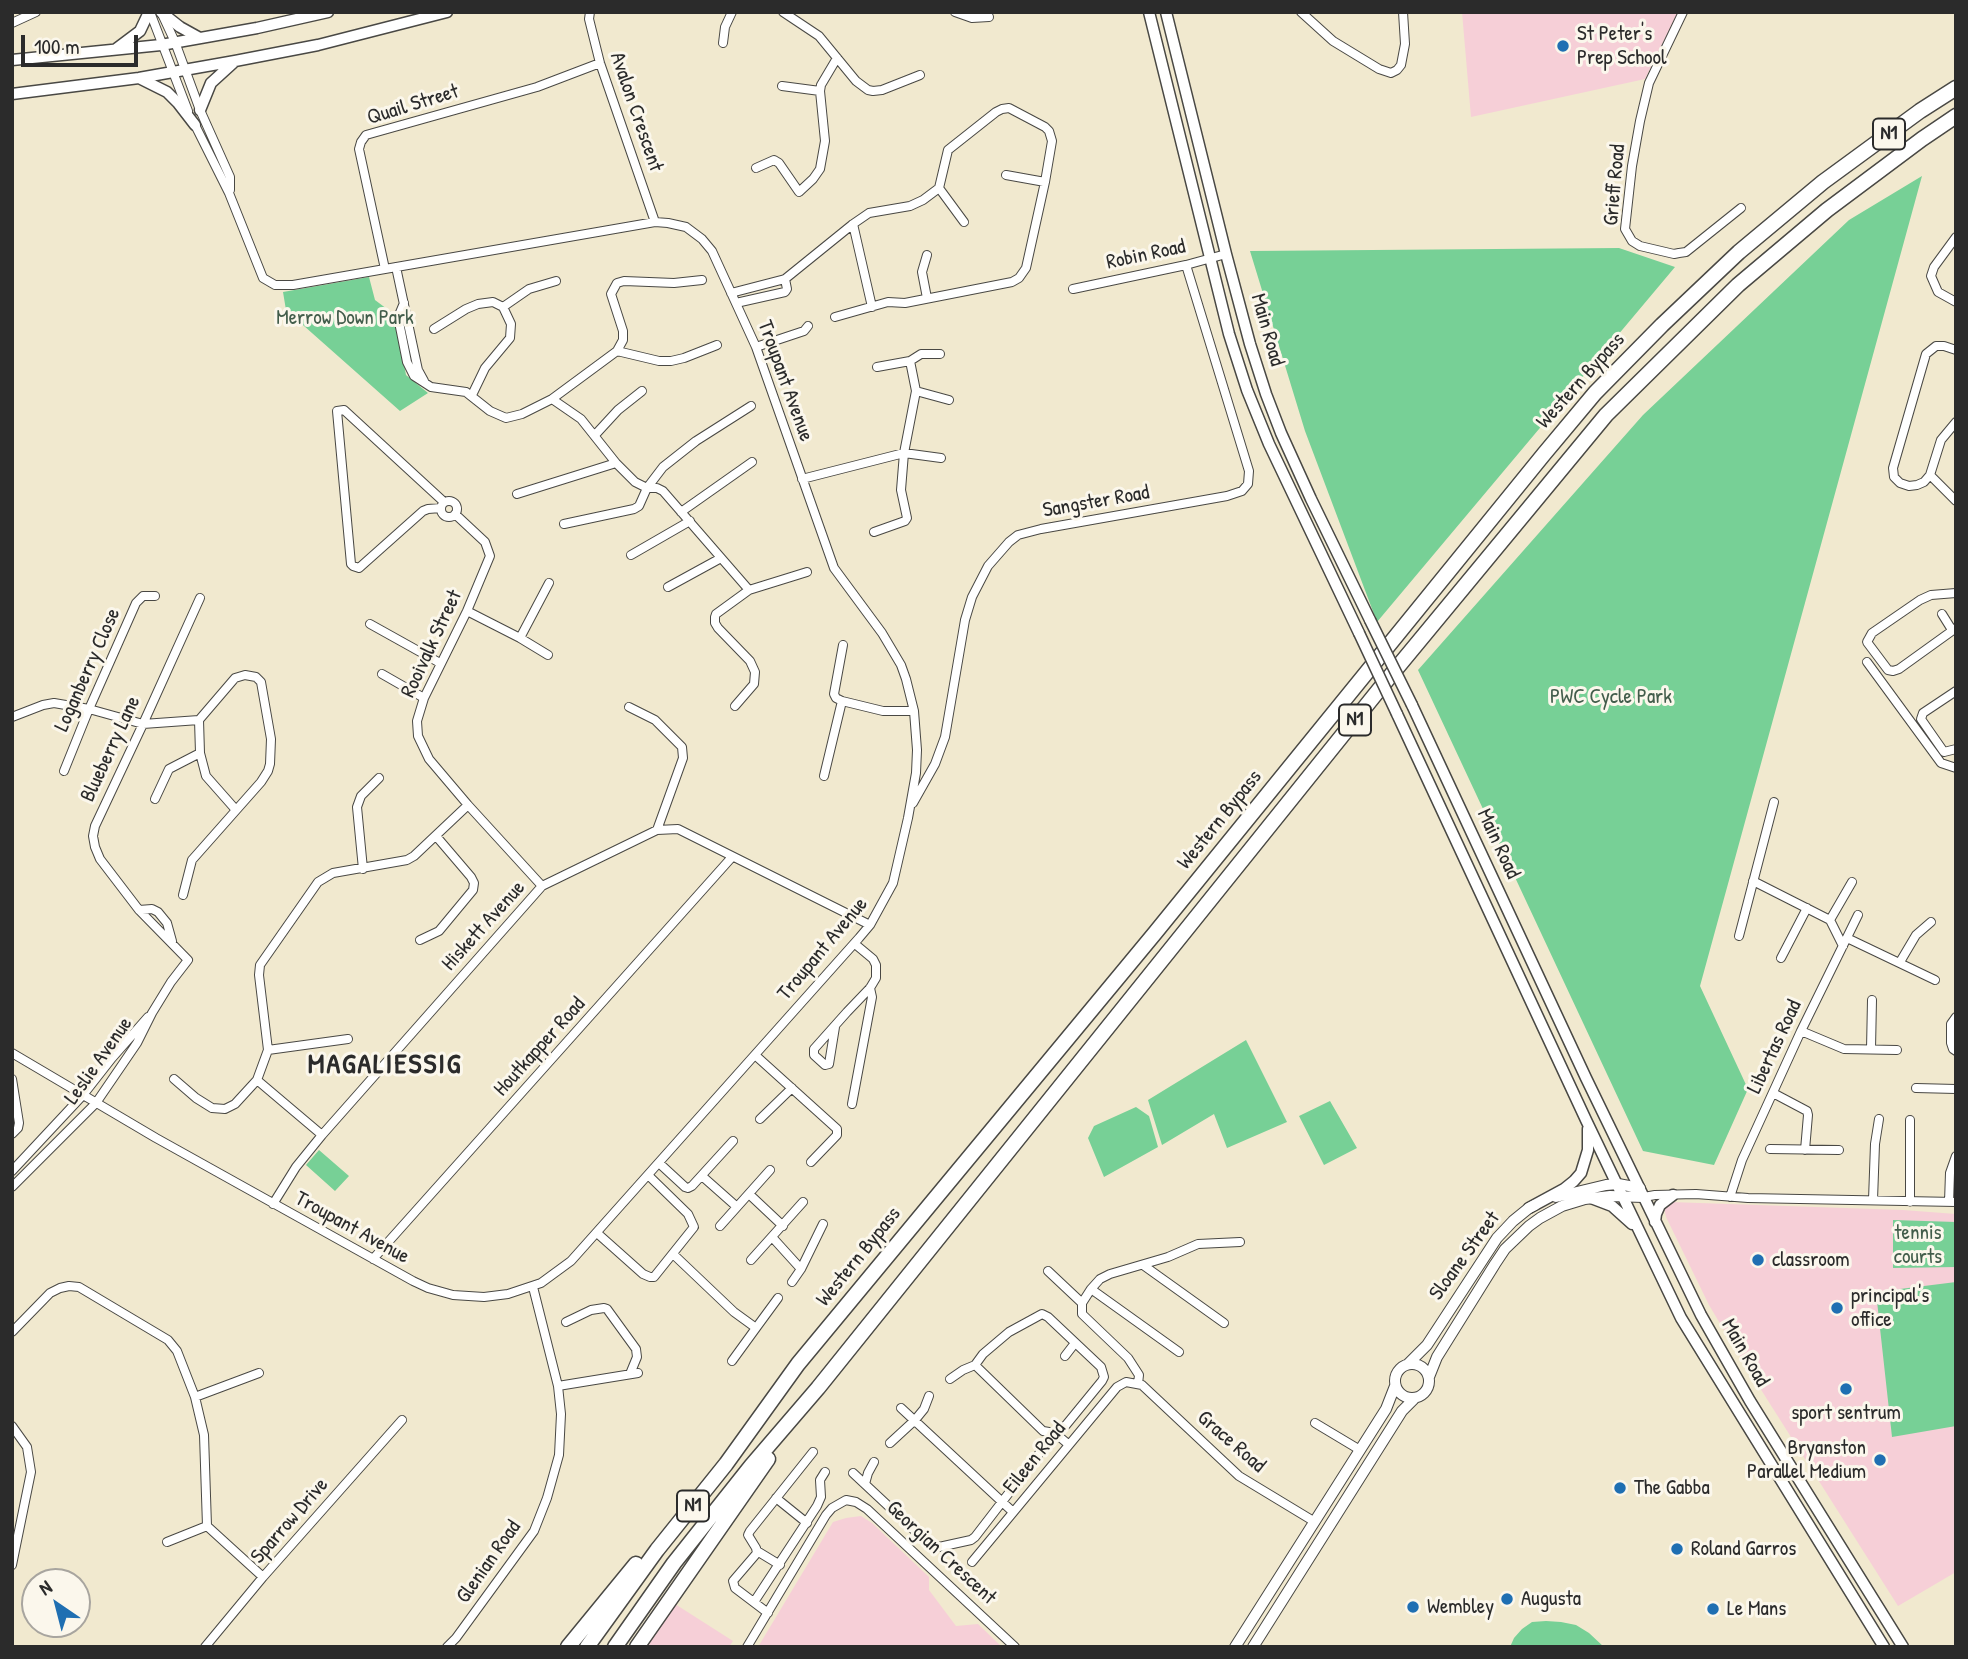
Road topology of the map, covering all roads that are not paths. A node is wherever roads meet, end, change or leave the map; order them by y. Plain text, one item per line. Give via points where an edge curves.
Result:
1 (36, 12) edge
2 (149, 12) edge
3 (161, 12) edge
4 (328, 12) edge
5 (447, 12) edge
6 (590, 12) edge
7 (732, 12) edge
8 (783, 12) edge
9 (1149, 12) edge
10 (1166, 12) edge
11 (1301, 12) edge
12 (1403, 12) edge
13 (1683, 12) edge
14 (960, 13) edge
15 (989, 17) dead end
16 (12, 23) edge
17 (198, 37) junction
18 (175, 42) junction
19 (723, 43) dead end
20 (161, 45) junction
21 (113, 51) junction
22 (837, 58) junction
23 (12, 60) edge
24 (235, 61) junction
25 (600, 63) junction
26 (185, 69) junction
27 (172, 72) junction
28 (920, 75) dead end
29 (139, 78) junction
30 (782, 86) dead end
31 (1956, 88) edge
32 (820, 91) junction
33 (12, 94) edge
34 (200, 110) junction
35 (1956, 116) edge
36 (195, 125) junction
37 (756, 168) dead end
38 (1006, 175) dead end
39 (1045, 182) junction
40 (939, 188) junction
41 (229, 193) junction
42 (1741, 208) dead end
43 (655, 222) junction
44 (964, 222) dead end
45 (853, 225) junction
46 (1956, 237) edge
47 (1226, 254) junction
48 (927, 255) dead end
49 (1210, 258) junction
50 (1186, 265) junction
51 (396, 267) junction
52 (384, 269) junction
53 (785, 279) junction
54 (702, 280) dead end
55 (556, 281) dead end
56 (1073, 289) dead end
57 (732, 293) junction
58 (927, 298) junction
59 (1956, 302) edge
60 (736, 303) junction
61 (503, 307) junction
62 (872, 307) junction
63 (835, 317) dead end
64 (808, 326) dead end
65 (434, 329) dead end
66 (717, 345) dead end
67 (756, 347) junction
68 (1956, 350) edge
69 (617, 351) junction
70 (940, 355) dead end
71 (910, 361) junction
72 (877, 367) dead end
73 (642, 391) dead end
74 (916, 391) junction
75 (472, 395) junction
76 (552, 399) junction
77 (949, 400) dead end
78 (751, 406) dead end
79 (1956, 422) edge
80 (595, 435) junction
81 (904, 453) junction
82 (941, 458) dead end
83 (752, 462) dead end
84 (617, 463) junction
85 (1930, 475) junction
86 (802, 480) junction
87 (647, 488) junction
88 (517, 495) dead end
89 (1956, 501) edge
90 (443, 505) junction
91 (681, 512) junction
92 (690, 521) junction
93 (564, 524) dead end
94 (874, 532) dead end
95 (631, 555) dead end
96 (721, 558) junction
97 (807, 572) dead end
98 (548, 583) dead end
99 (668, 587) dead end
100 (748, 590) junction
101 (1956, 593) edge
102 (155, 596) dead end
103 (200, 598) dead end
104 (467, 611) junction
105 (1942, 614) dead end
106 (370, 625) dead end
107 (1954, 629) edge
108 (520, 638) junction
109 (843, 645) dead end
110 (548, 655) dead end
111 (1867, 662) dead end
112 (440, 663) junction
113 (382, 674) dead end
114 (1956, 691) edge
115 (424, 698) junction
116 (842, 701) junction
117 (735, 706) dead end
118 (629, 707) dead end
119 (89, 709) junction
120 (914, 711) junction
121 (12, 717) edge
122 (199, 720) junction
123 (144, 724) junction
124 (1956, 749) edge
125 (200, 752) junction
126 (1956, 768) edge
127 (64, 771) dead end
128 (824, 776) dead end
129 (379, 778) dead end
130 (155, 799) dead end
131 (1774, 802) dead end
132 (468, 805) junction
133 (910, 808) junction
134 (236, 810) junction
135 (657, 830) junction
136 (436, 836) junction
137 (732, 856) junction
138 (363, 869) junction
139 (1753, 881) junction
140 (1852, 881) dead end
141 (542, 886) junction
142 (183, 895) dead end
143 (1807, 908) junction
144 (1858, 915) dead end
145 (1830, 919) junction
146 (1931, 922) dead end
147 (870, 925) junction
148 (1739, 936) dead end
149 (420, 940) dead end
150 (1845, 942) junction
151 (855, 944) junction
152 (1781, 958) dead end
153 (188, 960) joint
154 (1900, 962) junction
155 (1935, 980) dead end
156 (870, 988) junction
157 (1872, 1000) dead end
158 (152, 1013) junction
159 (1956, 1017) edge
160 (835, 1027) dead end
161 (1801, 1031) junction
162 (348, 1039) dead end
163 (1871, 1049) junction
164 (268, 1050) junction
165 (1898, 1050) dead end
166 (1956, 1051) edge
167 (12, 1054) edge
168 (755, 1055) junction
169 (12, 1079) edge
170 (174, 1079) dead end
171 (257, 1080) junction
172 (792, 1088) junction
173 (1916, 1088) dead end
174 (1956, 1089) edge
175 (1773, 1093) junction
176 (83, 1095) junction
177 (96, 1103) junction
178 (852, 1104) dead end
179 (1879, 1118) dead end
180 (760, 1119) dead end
181 (1586, 1120) junction
182 (1910, 1120) dead end
183 (12, 1134) edge
184 (322, 1135) junction
185 (733, 1141) dead end
186 (1770, 1149) dead end
187 (1805, 1150) junction
188 (1839, 1150) dead end
189 (1956, 1156) edge
190 (811, 1162) dead end
191 (659, 1163) junction
192 (770, 1170) dead end
193 (12, 1171) edge
194 (648, 1175) junction
195 (702, 1176) junction
196 (1618, 1184) junction
197 (12, 1187) edge
198 (1645, 1193) junction
199 (749, 1194) junction
200 (1674, 1195) junction
201 (1624, 1197) junction
202 (1730, 1197) junction
203 (1591, 1198) junction
204 (1872, 1200) junction
205 (803, 1202) dead end
206 (1910, 1202) junction
207 (1952, 1202) edge
208 (273, 1204) junction
209 (737, 1207) junction
210 (1529, 1208) junction
211 (1655, 1223) junction
212 (824, 1224) dead end
213 (720, 1226) dead end
214 (783, 1226) junction
215 (1638, 1231) junction
216 (597, 1233) junction
217 (772, 1237) junction
218 (1240, 1242) dead end
219 (673, 1254) junction
220 (373, 1259) junction
221 (751, 1260) dead end
222 (1143, 1265) junction
223 (801, 1269) junction
224 (1048, 1271) dead end
225 (792, 1282) dead end
226 (533, 1287) junction
227 (1091, 1289) junction
228 (778, 1298) dead end
229 (1082, 1303) junction
230 (566, 1322) dead end
231 (1224, 1323) dead end
232 (756, 1328) junction
233 (12, 1332) edge
234 (1075, 1343) junction
235 (1179, 1352) dead end
236 (1065, 1356) dead end
237 (732, 1361) dead end
238 (798, 1364) junction
239 (1408, 1364) junction
240 (975, 1365) junction
241 (259, 1373) dead end
242 (1429, 1377) junction
243 (950, 1379) dead end
244 (1134, 1383) junction
245 (558, 1386) junction
246 (1395, 1387) junction
247 (818, 1388) junction
248 (195, 1396) junction
249 (929, 1396) dead end
250 (1414, 1399) junction
251 (901, 1408) dead end
252 (402, 1420) dead end
253 (915, 1420) junction
254 (1379, 1420) junction
255 (1315, 1423) dead end
256 (1394, 1423) junction
257 (12, 1426) edge
258 (1055, 1433) junction
259 (1382, 1442) junction
260 (890, 1443) dead end
261 (1068, 1444) junction
262 (1359, 1451) junction
263 (813, 1452) dead end
264 (874, 1462) dead end
265 (825, 1472) dead end
266 (853, 1472) dead end
267 (1356, 1483) junction
268 (864, 1485) junction
269 (776, 1498) junction
270 (1002, 1502) junction
271 (1013, 1513) junction
272 (1315, 1522) junction
273 (807, 1523) junction
274 (207, 1526) junction
275 (167, 1542) dead end
276 (757, 1551) junction
277 (972, 1562) dead end
278 (12, 1565) edge
279 (779, 1565) junction
280 (264, 1577) junction
281 (754, 1602) junction
282 (768, 1613) junction
283 (207, 1646) edge
284 (447, 1647) edge
285 (568, 1647) edge
286 (587, 1647) edge
287 (615, 1647) edge
288 (637, 1647) edge
289 (747, 1647) edge
290 (1015, 1647) edge
291 (1235, 1647) edge
292 (1253, 1647) edge
293 (1884, 1647) edge
294 (1903, 1647) edge

1 - 16 street
2 - 20 street
2 - 21 main road via 140,31
3 - 17 main road
3 - 18 street
4 - 17 main road
5 - 24 main road
6 - 25 street, Avalon Crescent
7 - 19 street
8 - 22 street via 819,36
9 - 49 main road, Main Road
10 - 47 main road, Main Road
11 - 12 street via 1333,41 1391,73 1401,65
13 - 42 street, Grieff Road via 1649,83 1625,229 1640,246 1686,252
14 - 15 street
17 - 18 main road
18 - 20 main road
18 - 26 street
20 - 21 main road
20 - 27 street
21 - 23 main road
22 - 28 street via 868,90 882,90
22 - 32 street
24 - 26 main road
24 - 34 main road via 211,83
25 - 43 street, Avalon Crescent
25 - 52 street, Quail Street via 537,87 366,135 359,149
26 - 27 main road
26 - 34 street
27 - 29 main road
27 - 36 street
29 - 33 main road
29 - 36 main road via 167,92
30 - 32 street
31 - 238 highway, Western Bypass / N1 via 1823,181 1739,252 1595,393
32 - 37 street via 825,141 820,169 813,179 799,192 774,160
34 - 41 street via 230,177
35 - 247 highway, Western Bypass / N1 via 1827,210 1748,276 1606,415 1382,686
36 - 41 street
38 - 39 street
39 - 40 street via 1051,135 1045,127 1006,108 948,149
39 - 58 street via 1026,268 1018,278
40 - 44 street
40 - 45 street via 916,204 872,212
41 - 52 street, Troupant Avenue via 263,278 275,285
43 - 51 street, Troupant Avenue
43 - 57 street, Troupant Avenue via 686,227 702,239
45 - 53 street
45 - 62 street
46 - 59 street via 1932,272 1938,292
47 - 49 street, Robin Road
47 - 198 main road, Main Road, bridge via 1281,433
48 - 58 street via 922,272
49 - 50 street, Robin Road
49 - 181 main road, Main Road, bridge via 1247,390 1275,456
50 - 56 street, Robin Road
50 - 133 street, Sangster Road via 1249,471 1248,484 1227,496 1041,529 1009,542 988,566 971,597 945,737
51 - 52 street, Troupant Avenue
51 - 75 street via 404,303 399,323 409,370 431,387
53 - 57 street
53 - 60 street via 785,292
54 - 69 street via 617,283 611,299 624,335
55 - 61 street via 529,289
57 - 60 street, Troupant Avenue
58 - 62 street
60 - 67 street, Troupant Avenue
61 - 65 street via 493,302 478,304
61 - 75 street via 511,324 510,338 485,368
62 - 63 street
64 - 67 street
66 - 69 street via 671,361
67 - 86 street, Troupant Avenue
68 - 85 street via 1936,346 1926,354 1893,468 1894,477 1909,486
69 - 76 street
70 - 71 street via 921,354
71 - 72 street
71 - 74 street
73 - 80 street
74 - 77 street
74 - 81 street
75 - 76 street via 489,411 506,418
76 - 80 street via 578,416
78 - 87 street via 663,467
79 - 85 street via 1938,444
80 - 84 street
81 - 82 street
81 - 86 street
81 - 94 street via 901,490 906,520
83 - 91 street
84 - 87 street
84 - 88 street
85 - 89 street
86 - 120 street, Troupant Avenue via 834,568 897,657
87 - 91 street via 661,490
87 - 93 street via 634,509
90 - 90 street via 423,512 359,568 353,566 337,411 344,410
90 - 104 street, Rooivalk Street via 442,514 455,514 485,542 490,556
91 - 92 street
92 - 95 street
92 - 96 street
96 - 99 street
96 - 100 street
97 - 100 street
98 - 108 street
100 - 117 street via 715,617 718,628 755,672 754,684
101 - 107 street via 1920,600 1872,633 1867,642 1893,671
102 - 119 street, Loganberry Close via 143,596 136,603
103 - 123 street, Blueberry Lane
104 - 108 street
104 - 112 street, Rooivalk Street
105 - 107 street
106 - 112 street
108 - 110 street
109 - 116 street via 835,694
111 - 126 street via 1941,763
112 - 115 street, Rooivalk Street
113 - 115 street
114 - 124 street via 1921,719 1944,752
115 - 132 street, Rooivalk Street via 417,721 421,743
116 - 120 street via 883,711
116 - 128 street
118 - 135 street via 655,720 683,751
119 - 121 street via 54,703
119 - 123 street
119 - 127 street, Loganberry Close
120 - 133 street, Troupant Avenue via 917,750
122 - 123 street
122 - 125 street
122 - 134 street via 235,678 249,674 259,679 271,739 270,764
123 - 153 street, Blueberry Lane via 94,826 94,847 139,910 158,912 167,923 172,943
125 - 130 street via 169,769
125 - 134 street via 208,780
129 - 138 street via 357,807
131 - 139 street
132 - 136 street
132 - 141 street, Rooivalk Street
133 - 147 street, Troupant Avenue via 893,883
134 - 142 street via 192,860
135 - 137 street via 678,829
135 - 141 street, Hiskett Avenue
136 - 138 street via 407,860
136 - 149 street via 471,877 473,890 439,931
137 - 147 street
137 - 220 street, Houtkapper Road
138 - 164 street via 333,873 318,882 262,961 259,975
139 - 143 street
139 - 148 street
140 - 145 street
141 - 184 street, Hiskett Avenue
143 - 145 street
143 - 152 street
144 - 150 street, Libertas Road
145 - 150 street
146 - 154 street via 1916,935
147 - 151 street, Troupant Avenue
150 - 154 street
150 - 161 street, Libertas Road
151 - 156 street via 876,965
151 - 168 street, Troupant Avenue
153 - 158 street, Leslie Avenue
154 - 155 street
156 - 160 street
156 - 178 street
157 - 163 street
158 - 176 street, Leslie Avenue
158 - 177 street, Leslie Avenue
159 - 166 street via 1951,1024 1951,1043
161 - 163 street via 1844,1049
161 - 175 street, Libertas Road
162 - 164 street
163 - 165 street
164 - 171 street
167 - 176 street, Troupant Avenue
168 - 172 street
168 - 191 street, Troupant Avenue
169 - 183 street via 19,1123
170 - 171 street via 206,1105 220,1110 235,1104
171 - 184 street
172 - 180 street
172 - 190 street via 838,1132
173 - 174 street
175 - 187 street via 1807,1111
175 - 202 street, Libertas Road
176 - 177 street, Troupant Avenue
176 - 193 street, Leslie Avenue
177 - 197 street, Leslie Avenue
177 - 208 street, Troupant Avenue
179 - 204 street
181 - 196 main road, Main Road
181 - 210 main road via 1588,1150 1581,1173 1564,1189
182 - 206 street
184 - 208 street, Hiskett Avenue
185 - 195 street
186 - 187 street
187 - 188 street
189 - 207 street via 1950,1173
191 - 194 street, Troupant Avenue
191 - 195 street via 685,1187
192 - 199 street
194 - 216 street, Troupant Avenue
194 - 219 street via 694,1223 694,1230
195 - 209 street
196 - 198 street, Sloane Street
196 - 201 main road, Main Road
196 - 210 street, Sloane Street via 1568,1193
198 - 200 street, Sloane Street
198 - 201 street, Sloane Street
198 - 211 main road, Main Road
199 - 209 street
199 - 214 street
200 - 202 street, Sloane Street
200 - 211 main road via 1660,1205
201 - 203 street, Sloane Street
201 - 215 main road, Main Road
202 - 204 street, Sloane Street
203 - 215 main road via 1612,1206
203 - 242 street, Sloane Street via 1549,1213 1510,1244 1437,1357
204 - 206 street, Sloane Street
205 - 214 street
206 - 207 street, Sloane Street
208 - 220 street, Troupant Avenue
209 - 213 street
210 - 239 street, Sloane Street via 1497,1238 1427,1345
211 - 294 main road, Main Road via 1724,1357
212 - 223 street
214 - 217 street
215 - 293 main road, Main Road via 1694,1341
216 - 219 street via 647,1276 654,1277
216 - 226 street, Troupant Avenue via 571,1261
217 - 221 street
217 - 223 street
218 - 222 street via 1198,1244
219 - 232 street
220 - 226 street, Troupant Avenue via 453,1296 496,1297
222 - 227 street via 1104,1276
222 - 231 street
223 - 225 street
224 - 229 street
226 - 245 street, Glenian Road
227 - 229 street
227 - 235 street
228 - 232 street
229 - 244 street via 1084,1316 1136,1369 1139,1375
230 - 245 street via 591,1310 607,1309 637,1357 634,1373
232 - 237 street
233 - 248 street via 50,1293 79,1287 168,1340
234 - 236 street
234 - 240 street via 1042,1314 1009,1332
234 - 258 street via 1101,1367 1104,1377
238 - 285 highway
238 - 286 highway, Western Bypass / N1
239 - 242 street via 1423,1368
239 - 246 street via 1398,1370
240 - 243 street
240 - 258 street via 1044,1432
241 - 248 street
242 - 250 street via 1426,1391
244 - 261 street, Eileen Road via 1117,1387
244 - 272 street, Grace Road via 1142,1385 1239,1476
245 - 284 street, Glenian Road via 559,1455 534,1531
246 - 250 street via 1400,1395
246 - 254 street
247 - 287 highway, Western Bypass / N1 via 682,1553
247 - 288 highway
248 - 274 street via 204,1435
249 - 253 street
250 - 256 street
251 - 253 street
252 - 280 street, Sparrow Drive
253 - 260 street
253 - 270 street
254 - 256 street
254 - 262 street
255 - 262 street
256 - 259 street
257 - 278 street via 27,1447 31,1472
258 - 261 street
258 - 270 street
259 - 262 street via 1367,1452
259 - 267 street
261 - 271 street, Eileen Road
262 - 272 street
263 - 269 street
264 - 268 street
265 - 273 street via 820,1480 821,1497
266 - 268 street
267 - 272 street via 1323,1524
267 - 292 street
268 - 270 street via 934,1547 971,1540
269 - 273 street
269 - 276 street via 748,1535
270 - 271 street
271 - 277 street, Eileen Road
272 - 291 street
273 - 279 street
274 - 275 street
274 - 280 street
276 - 279 street
276 - 281 street via 733,1581 735,1588
279 - 281 street
280 - 283 street, Sparrow Drive
281 - 282 street
282 - 289 street, Georgian Crescent
282 - 290 street, Georgian Crescent via 826,1515 846,1500 867,1509

